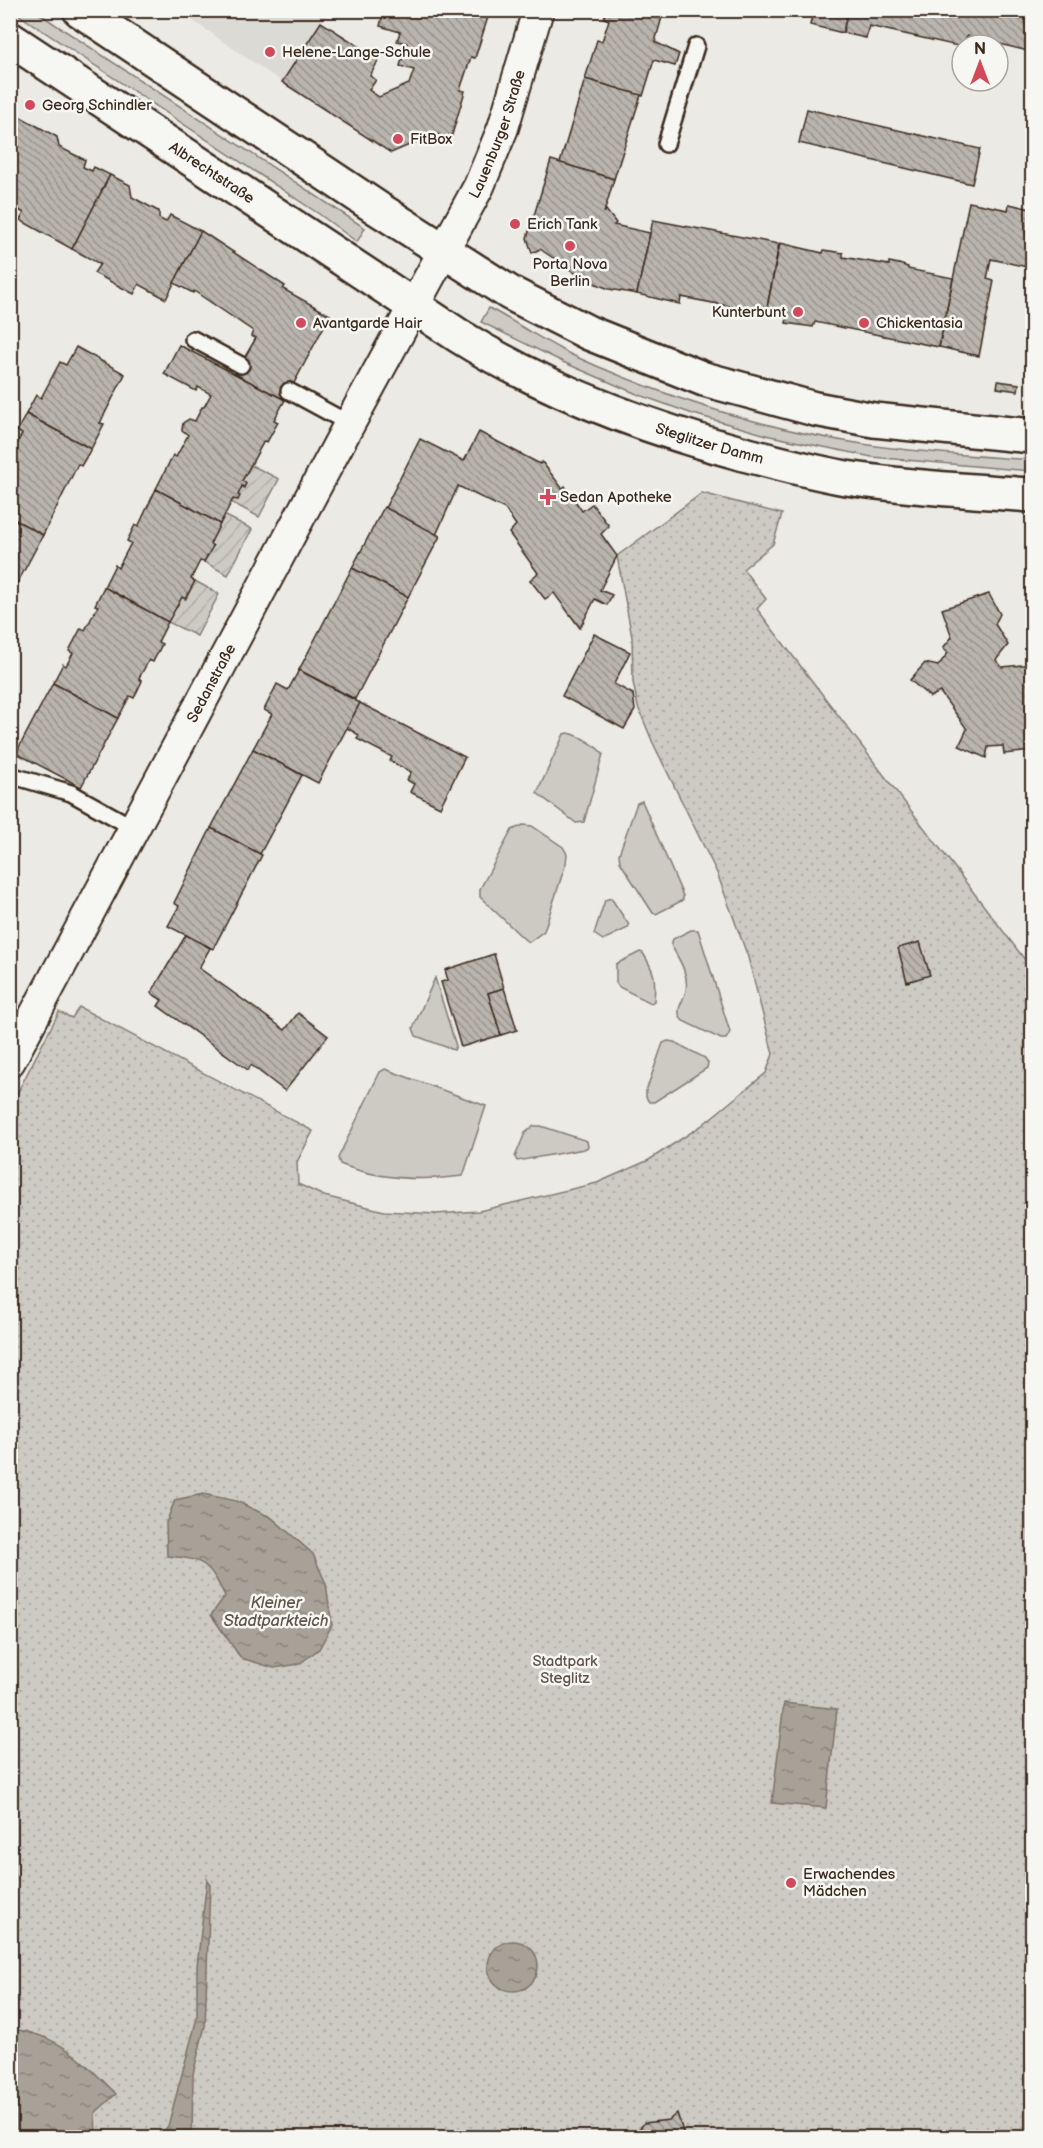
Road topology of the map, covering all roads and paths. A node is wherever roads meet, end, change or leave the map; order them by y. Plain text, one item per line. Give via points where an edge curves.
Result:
1 (80, 10) edge
2 (538, 10) edge
3 (10, 39) edge
4 (696, 45) dead end
5 (666, 144) dead end
6 (444, 250) junction
7 (413, 306) junction
8 (193, 339) dead end
9 (241, 365) dead end
10 (289, 391) dead end
11 (350, 424) junction
12 (1032, 436) edge
13 (1032, 495) edge
14 (10, 775) edge
15 (134, 828) junction
16 (21, 1015) edge
17 (10, 1061) edge

1 - 6 main road
2 - 6 street, Lauenburger Straße via 503,128 479,186
3 - 7 main road, Albrechtstraße
4 - 5 lane
6 - 7 street, Lauenburger Straße
6 - 12 main road via 510,293 589,333 704,379 815,409 874,420
7 - 11 street, Sedanstraße
7 - 13 main road, Steglitzer Damm via 512,367 587,403 716,446 846,478
8 - 9 lane
10 - 11 lane
11 - 15 street, Sedanstraße
14 - 15 lane via 71,793
15 - 16 street, Sedanstraße
16 - 17 street, Sedanstraße

